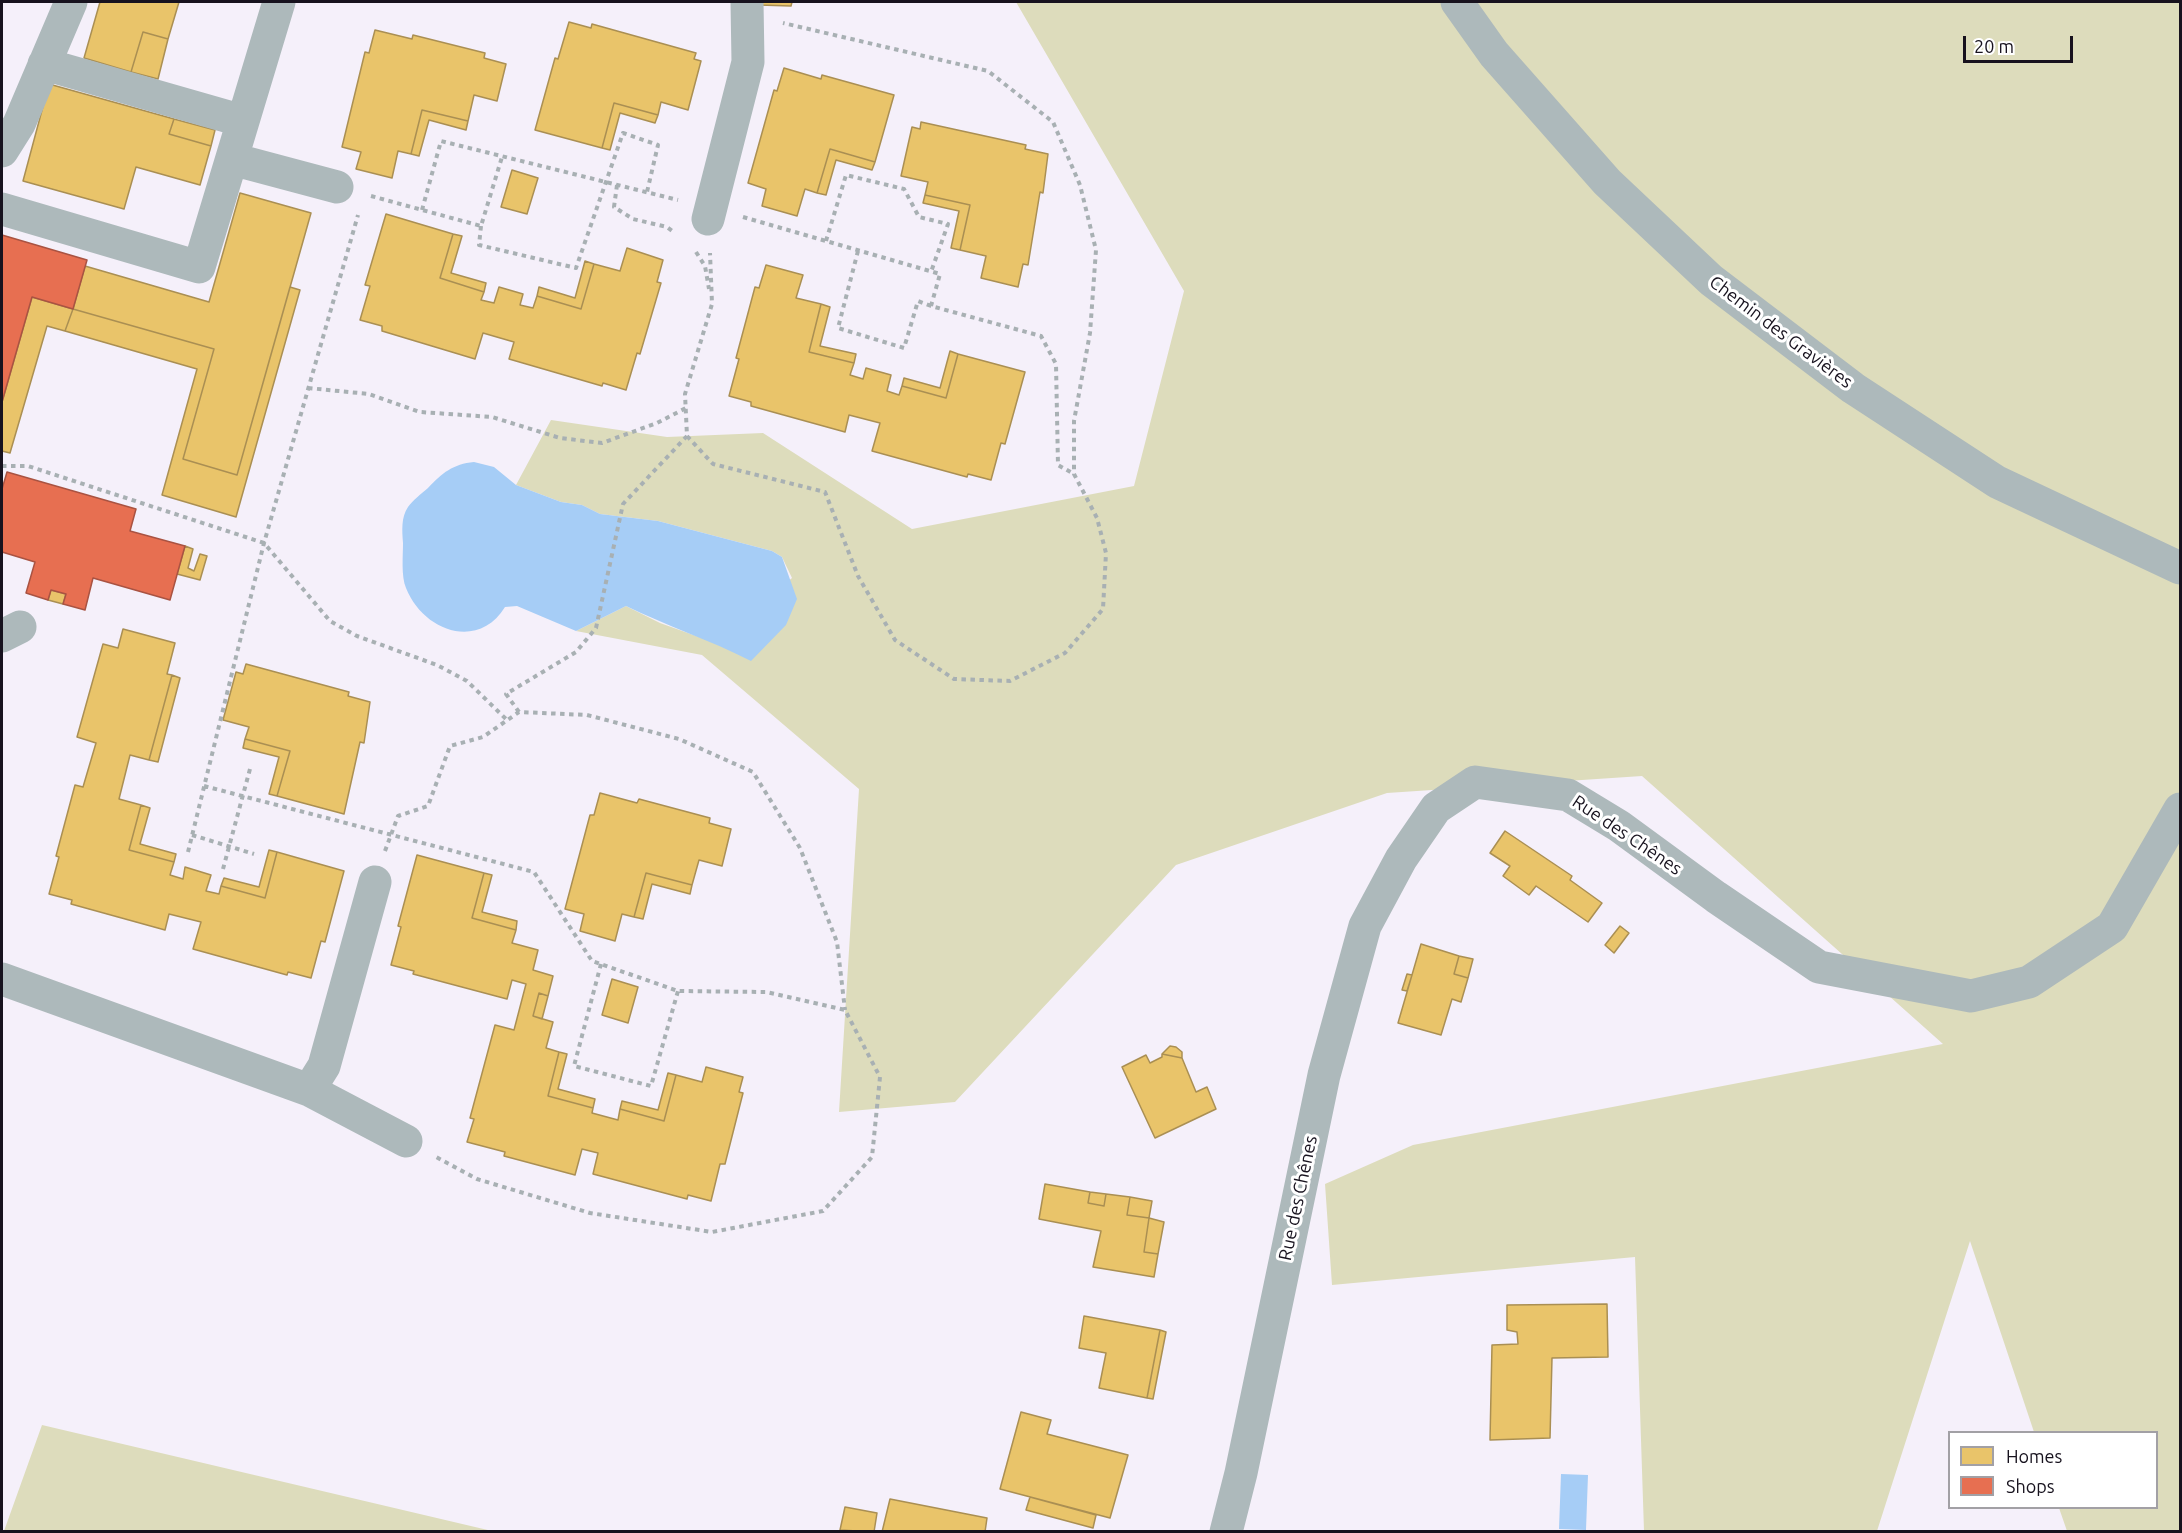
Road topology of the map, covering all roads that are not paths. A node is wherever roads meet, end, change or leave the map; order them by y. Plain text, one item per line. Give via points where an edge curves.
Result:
1 (70, 2) edge
2 (279, 2) edge
3 (1457, 2) edge
4 (747, 9) edge
5 (44, 64) junction
6 (243, 121) junction
7 (2, 151) edge
8 (232, 159) junction
9 (354, 196) road end
10 (2, 209) edge
11 (710, 214) road end
12 (2181, 568) edge
13 (2181, 808) edge
14 (375, 882) road end
15 (2, 979) edge
16 (309, 1090) junction
17 (406, 1141) road end
18 (1226, 1532) edge

1 - 5 street
2 - 6 street
3 - 12 street, Chemin des Gravières via 1494,54 1607,182 1711,280 1853,388 1997,482
4 - 11 street via 748,62
5 - 6 street
5 - 7 street via 19,124
6 - 8 street
8 - 9 street
8 - 10 street via 199,267
13 - 18 street, Rue des Chênes via 2112,927 2029,982 1971,996 1820,966 1568,795 1475,782 1436,808 1401,859 1365,926 1324,1075
14 - 16 street via 324,1066
15 - 16 street
16 - 17 street

